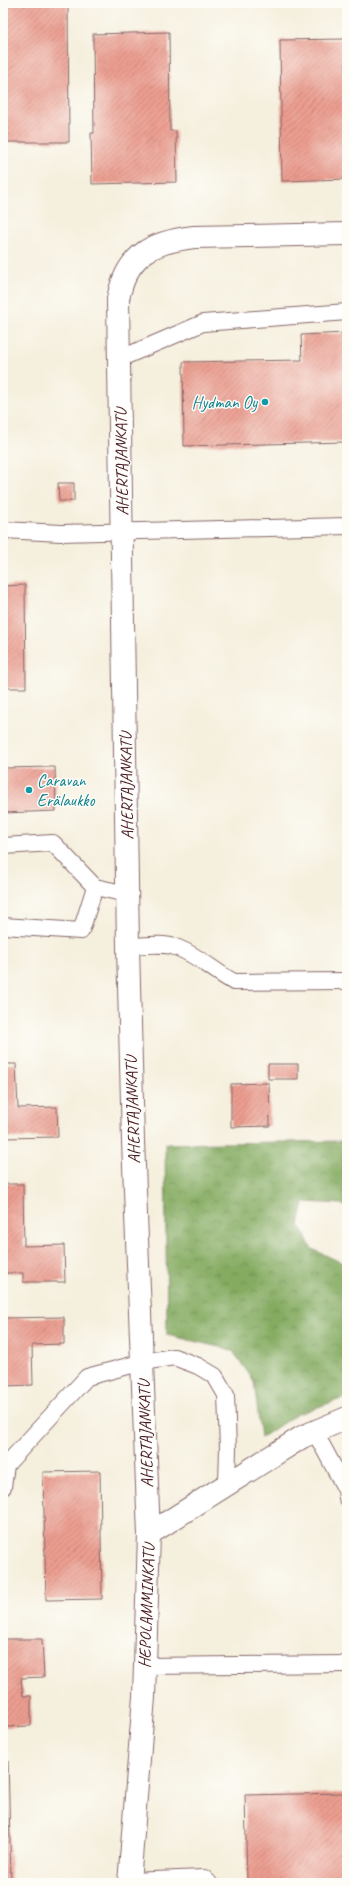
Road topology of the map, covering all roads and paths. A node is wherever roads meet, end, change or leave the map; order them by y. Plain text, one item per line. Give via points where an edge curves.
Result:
1 (347, 234) edge
2 (347, 312) edge
3 (119, 359) junction
4 (347, 526) edge
5 (3, 530) edge
6 (122, 531) junction
7 (3, 846) edge
8 (95, 887) junction
9 (127, 894) junction
10 (3, 926) edge
11 (128, 946) junction
12 (347, 981) edge
13 (143, 1362) junction
14 (347, 1418) edge
15 (315, 1432) junction
16 (227, 1484) junction
17 (3, 1487) edge
18 (347, 1498) edge
19 (149, 1534) junction
20 (347, 1664) edge
21 (145, 1666) junction
22 (129, 1882) edge
23 (209, 1883) edge

1 - 3 street, AHERTAJANKATU via 194,237 171,240 154,246 129,268 121,283 118,299
2 - 3 lane via 203,323
3 - 6 street, AHERTAJANKATU
4 - 6 lane
5 - 6 lane via 61,533
6 - 9 street, AHERTAJANKATU
7 - 8 lane via 53,843
8 - 9 lane
8 - 10 lane via 81,931
9 - 11 street, AHERTAJANKATU
11 - 12 lane via 176,947 197,957 234,982
11 - 13 street, AHERTAJANKATU via 133,1142
13 - 16 lane via 174,1357 215,1376 226,1395
13 - 17 lane via 86,1377 6,1465
13 - 19 street, AHERTAJANKATU
14 - 15 street, HEPOLAMMINKATU
15 - 16 street, HEPOLAMMINKATU via 302,1437
15 - 18 lane via 346,1490
16 - 19 street, HEPOLAMMINKATU
19 - 21 street, HEPOLAMMINKATU
20 - 21 lane
21 - 22 street, HEPOLAMMINKATU
22 - 23 lane via 204,1878

